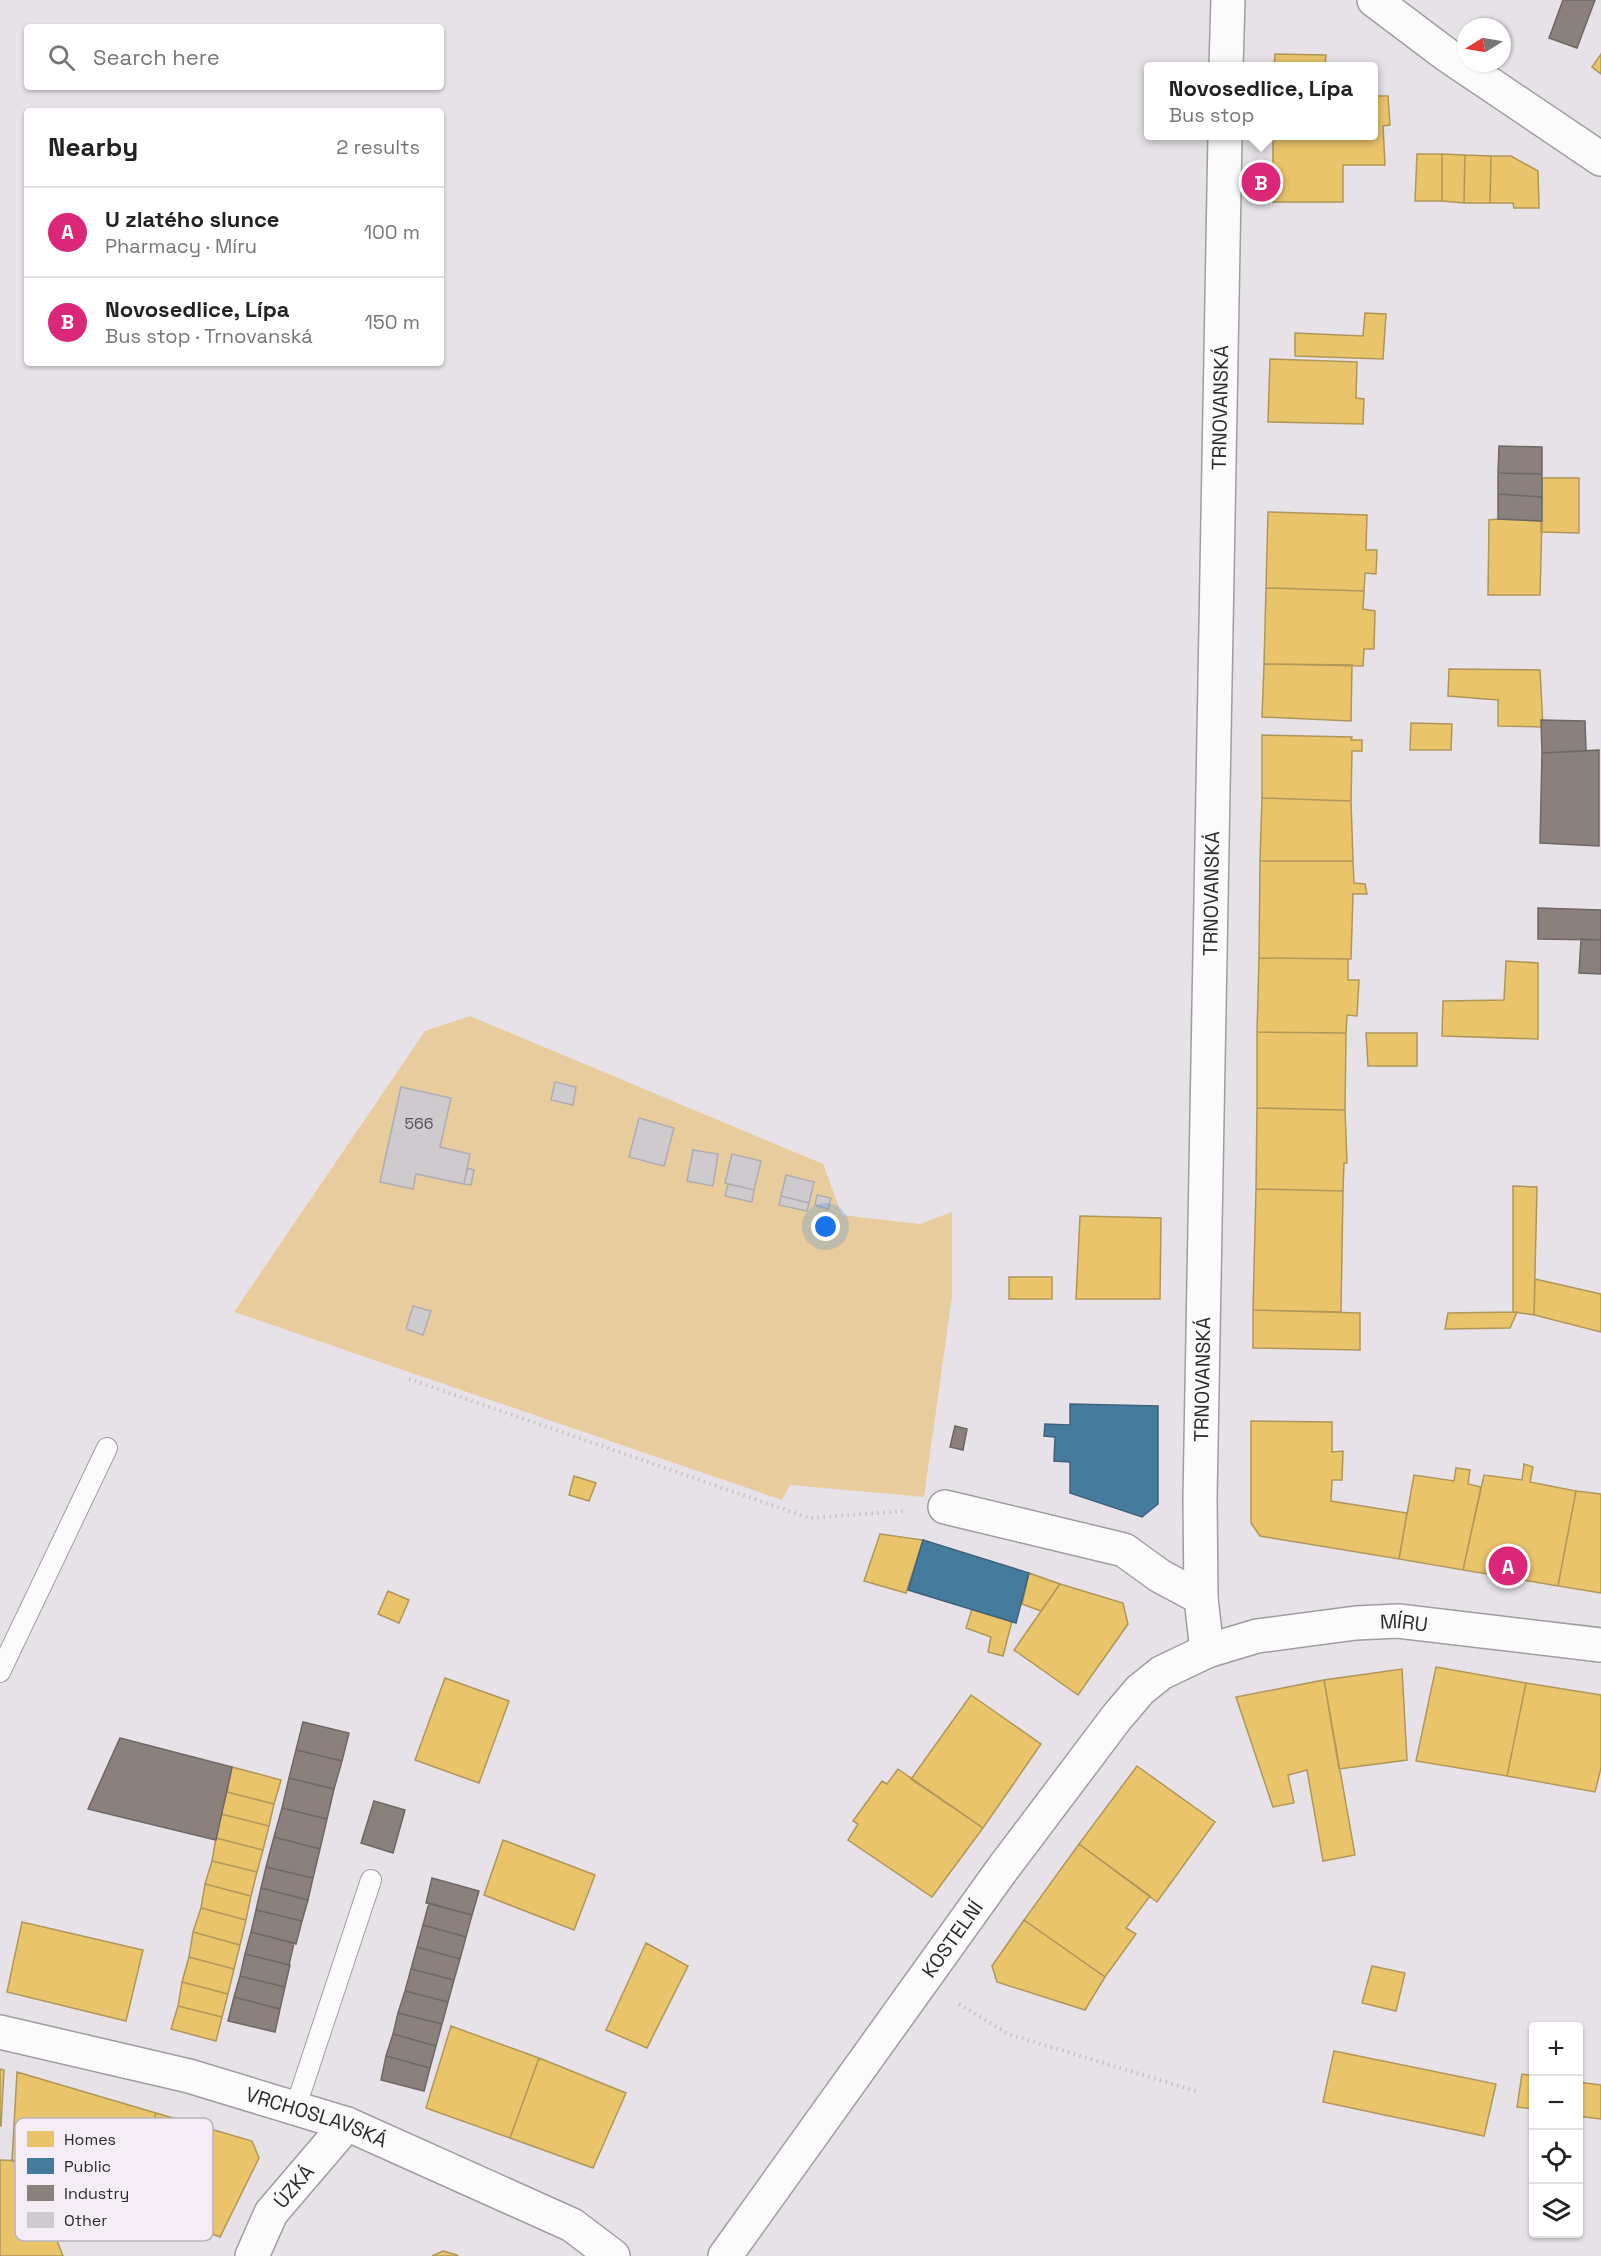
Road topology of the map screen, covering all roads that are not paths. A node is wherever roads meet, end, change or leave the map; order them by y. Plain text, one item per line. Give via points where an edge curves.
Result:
1 (1228, 0) edge
2 (1374, 0) edge
3 (1226, 62) edge
4 (1225, 140) edge
5 (1601, 159) edge
6 (107, 1448) dead end
7 (945, 1507) road end
8 (1201, 1598) junction
9 (1601, 1645) edge
10 (1207, 1652) junction
11 (0, 1672) edge
12 (371, 1880) dead end
13 (0, 2032) edge
14 (295, 2109) junction
15 (347, 2124) junction
16 (252, 2256) edge
17 (613, 2256) edge
18 (725, 2256) edge

1 - 3 street
2 - 5 street via 1447,55
4 - 8 street, TRNOVANSKÁ
6 - 11 lane
7 - 8 street via 1124,1550 1160,1576
8 - 10 street, TRNOVANSKÁ
9 - 10 street, MÍRU via 1398,1621 1310,1627 1257,1636
10 - 18 street, KOSTELNÍ via 1161,1673 1140,1690 1000,1871
12 - 14 lane
13 - 14 street, VRCHOSLAVSKÁ via 189,2076
14 - 15 street, VRCHOSLAVSKÁ
15 - 16 street, ÚZKÁ via 271,2213
15 - 17 street, VRCHOSLAVSKÁ via 572,2225

